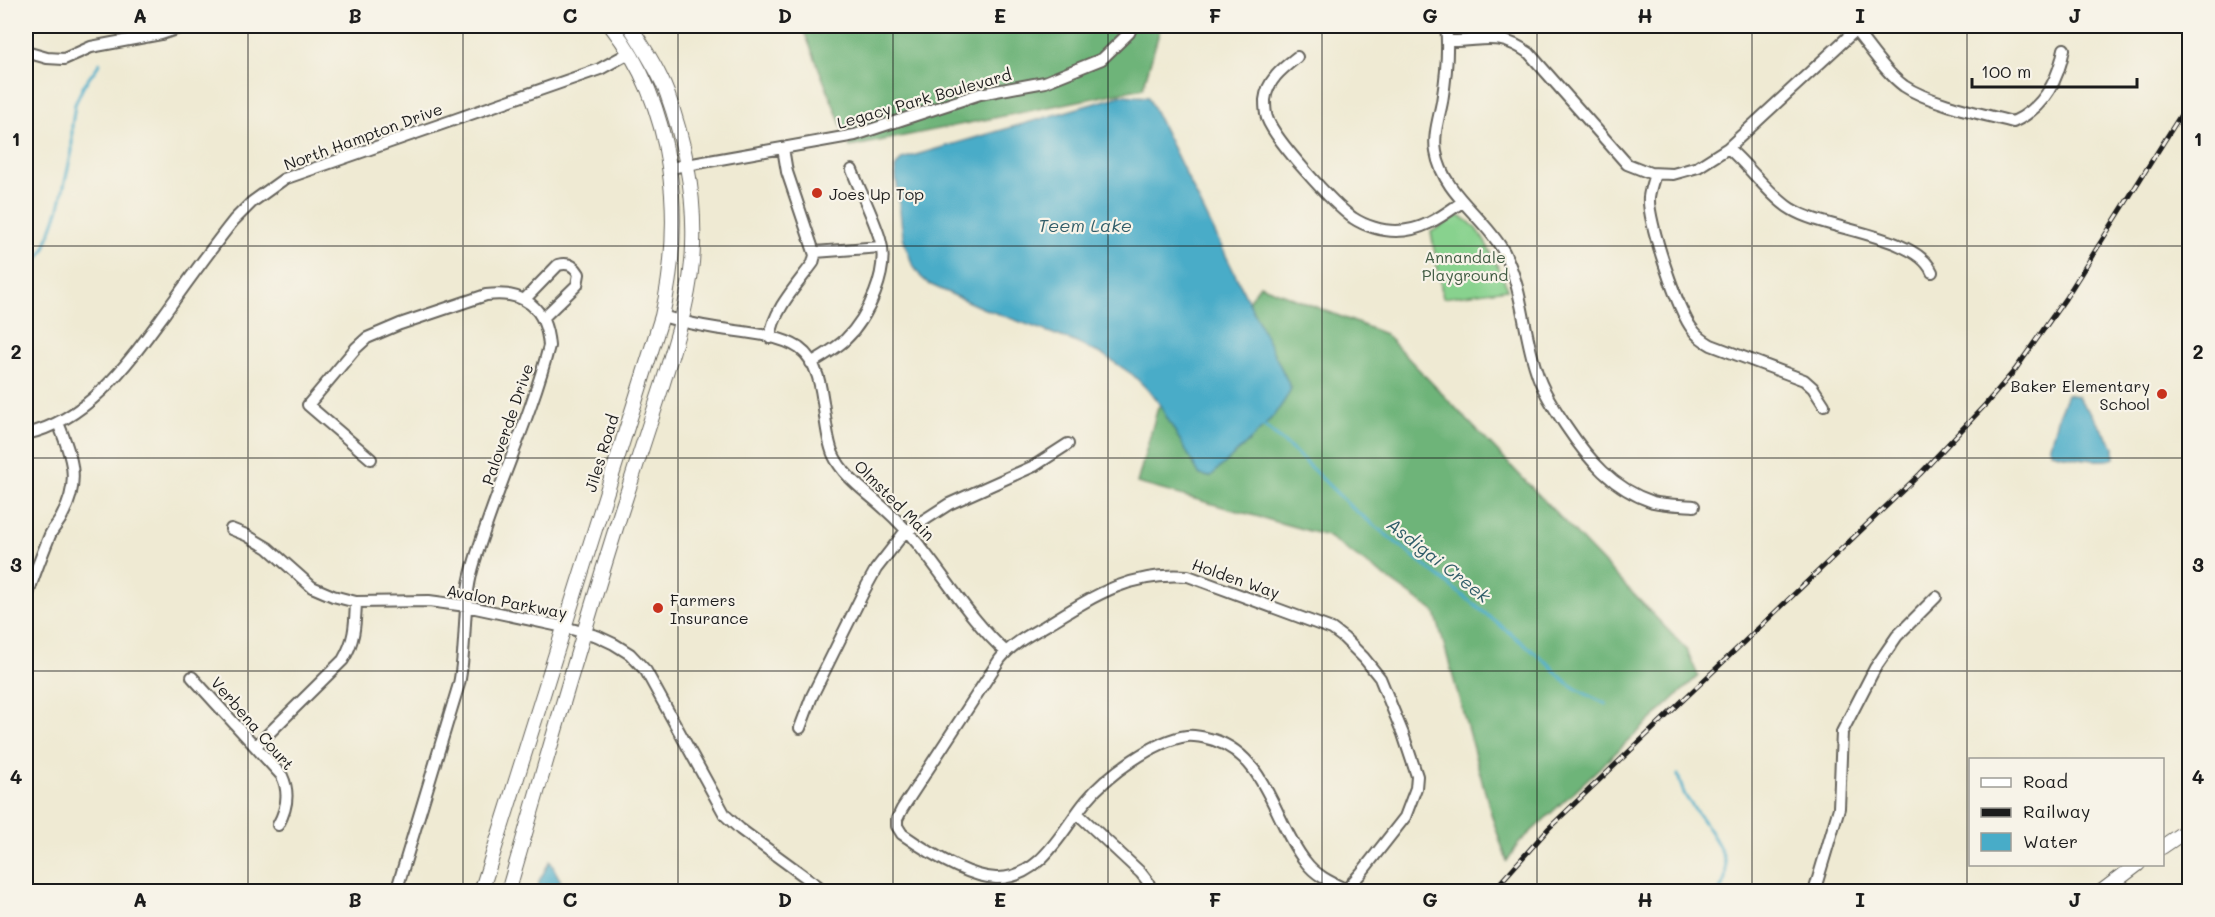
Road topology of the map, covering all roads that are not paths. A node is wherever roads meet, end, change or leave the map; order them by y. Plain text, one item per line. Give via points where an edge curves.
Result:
1 (185, 26) edge
2 (611, 26) edge
3 (630, 26) edge
4 (1446, 26) edge
5 (1858, 28) edge
6 (1131, 29) edge
7 (1448, 41) junction
8 (2064, 49) dead end
9 (26, 52) edge
10 (629, 53) junction
11 (1297, 57) dead end
12 (783, 148) junction
13 (1728, 148) junction
14 (686, 165) junction
15 (670, 168) junction
16 (852, 170) dead end
17 (1655, 174) junction
18 (1462, 202) junction
19 (881, 247) junction
20 (815, 252) junction
21 (1932, 272) dead end
22 (525, 298) junction
23 (662, 316) junction
24 (543, 318) junction
25 (681, 321) junction
26 (770, 338) junction
27 (811, 363) junction
28 (1824, 405) dead end
29 (58, 423) junction
30 (26, 435) edge
31 (1068, 444) dead end
32 (371, 459) dead end
33 (1694, 506) dead end
34 (231, 529) dead end
35 (906, 531) junction
36 (1936, 597) dead end
37 (26, 601) edge
38 (356, 602) junction
39 (466, 606) junction
40 (564, 627) junction
41 (583, 632) junction
42 (1005, 652) junction
43 (192, 677) dead end
44 (800, 728) dead end
45 (256, 746) junction
46 (1078, 814) junction
47 (278, 825) dead end
48 (2190, 828) edge
49 (2164, 846) edge
50 (2135, 866) edge
51 (1344, 890) edge
52 (396, 891) edge
53 (481, 891) edge
54 (508, 891) edge
55 (621, 891) edge
56 (646, 891) edge
57 (826, 891) edge
58 (1152, 891) edge
59 (1814, 891) edge
60 (2101, 891) edge

1 - 9 street via 91,47 64,58
2 - 10 street, Jiles Road
3 - 14 street via 666,91
4 - 7 street
5 - 8 street via 1902,84 1913,91 2013,122 2049,93
5 - 13 street
6 - 12 street, Legacy Park Boulevard via 1102,59 1045,82 980,94 855,135
7 - 17 street via 1482,38 1517,45 1529,53 1627,164
7 - 18 street via 1436,150 1443,174
10 - 15 street, Jiles Road via 660,122
10 - 29 street, North Hampton Drive via 600,69 284,179 234,220 106,387
11 - 18 street via 1270,85 1265,99 1268,119 1287,148 1352,217 1377,228 1408,230 1425,226
12 - 14 street, Legacy Park Boulevard
12 - 20 street via 787,172
13 - 17 street via 1698,167
13 - 21 street via 1791,209 1910,250
14 - 15 street, Legacy Park Boulevard
14 - 25 street via 694,243
15 - 23 street, Jiles Road via 674,240
16 - 19 street
17 - 28 street via 1649,197 1652,223 1674,292 1692,329 1711,345 1804,380
18 - 33 street via 1481,219 1509,264 1518,285 1539,380 1581,448 1616,484 1634,494 1654,502
19 - 20 street
19 - 27 street via 879,282 854,330
20 - 26 street via 813,263 771,327
22 - 24 street
22 - 24 street via 558,265 570,264 575,268 579,274 577,285
22 - 32 street via 486,295 380,331 356,348 308,405
23 - 25 street, Olmsted Main
23 - 40 street, Jiles Road
24 - 39 street, Paloverde Drive via 549,346 473,567
25 - 26 street, Olmsted Main
25 - 41 street
26 - 27 street, Olmsted Main via 799,348
27 - 35 street, Olmsted Main via 820,385 833,455 859,487
29 - 30 street, North Hampton Drive
29 - 37 street via 71,453 71,493 51,533
31 - 35 street via 1034,466 963,497
34 - 38 street, Avalon Parkway via 268,548 312,587
35 - 42 street, Olmsted Main
35 - 44 street via 865,589
36 - 59 street via 1896,636 1842,732 1839,808
38 - 39 street, Avalon Parkway
38 - 45 street via 353,639 343,660
39 - 40 street, Avalon Parkway
39 - 52 street, Paloverde Drive via 459,684
40 - 41 street, Avalon Parkway
40 - 53 street, Jiles Road
41 - 54 street
41 - 57 street via 614,644 646,671 725,815
42 - 46 street, Holden Way via 914,790 897,826 902,834 969,872 997,878 1025,870 1046,855
42 - 51 street, Holden Way via 1118,585 1146,576 1170,574 1188,576 1338,633 1380,678 1417,776 1405,817
43 - 45 street, Verbena Court
45 - 47 street, Verbena Court via 287,787 288,796
46 - 51 street via 1099,788 1152,747 1188,735 1213,740 1246,759 1306,862 1324,879
46 - 58 street via 1141,873
48 - 49 street
50 - 60 street
55 - 56 street

